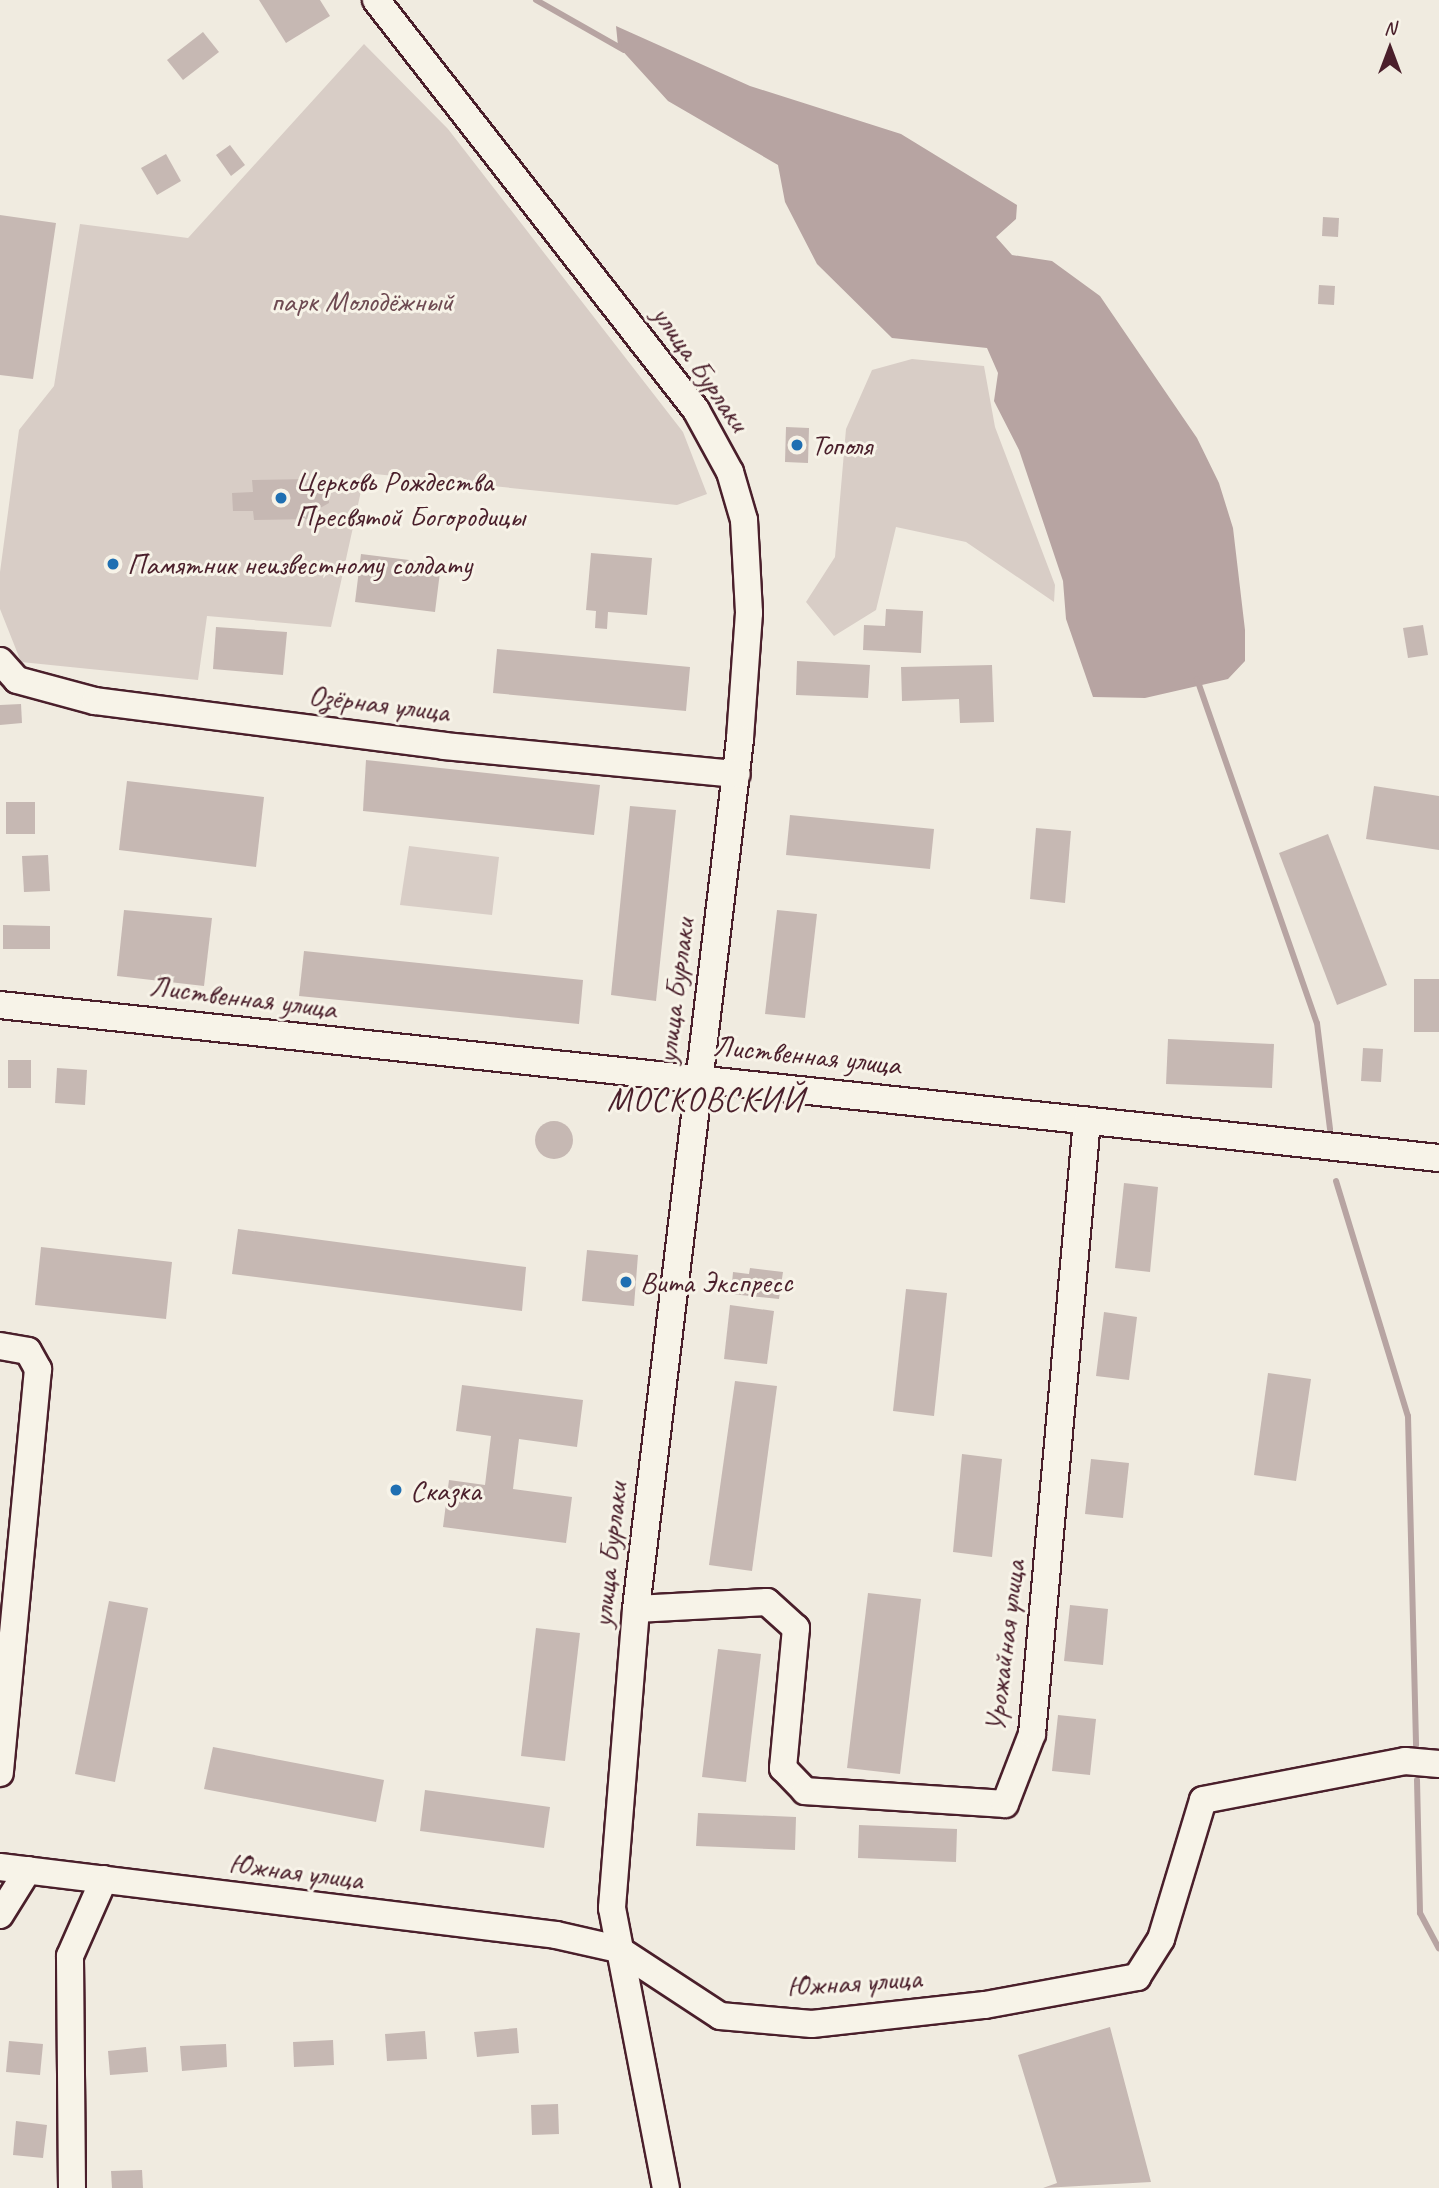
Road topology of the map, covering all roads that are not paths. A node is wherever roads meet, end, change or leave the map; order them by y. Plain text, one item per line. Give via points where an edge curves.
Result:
1 (376, 0) edge
2 (6, 674) edge
3 (737, 774) junction
4 (0, 1005) edge
5 (697, 1077) junction
6 (1087, 1120) junction
7 (1439, 1158) edge
8 (0, 1346) edge
9 (636, 1609) junction
10 (1439, 1764) edge
11 (0, 1773) edge
12 (0, 1867) edge
13 (28, 1870) junction
14 (104, 1879) junction
15 (0, 1914) edge
16 (618, 1949) junction
17 (72, 2188) edge
18 (666, 2188) edge

1 - 3 street, улица Бурлаки via 714,436 738,494 749,560
2 - 3 street, Озёрная улица via 95,701 331,732
3 - 5 street, улица Бурлаки
4 - 5 street, Лиственная улица
5 - 6 street, Лиственная улица
5 - 9 street, улица Бурлаки
6 - 7 street, Лиственная улица
6 - 9 street, Урожайная улица via 1032,1734 1004,1804 805,1791 783,1768 796,1628 767,1602
8 - 11 street via 28,1351 38,1369
9 - 16 street, улица Бурлаки via 613,1895
10 - 16 street, Южная улица via 1405,1761 1203,1800 1161,1939 1137,1977 985,2005 812,2024 720,2016
12 - 13 street, Южная улица
13 - 14 street, Южная улица
13 - 15 street
14 - 16 street, Южная улица
14 - 17 street via 70,1956
16 - 18 street, улица Бурлаки

